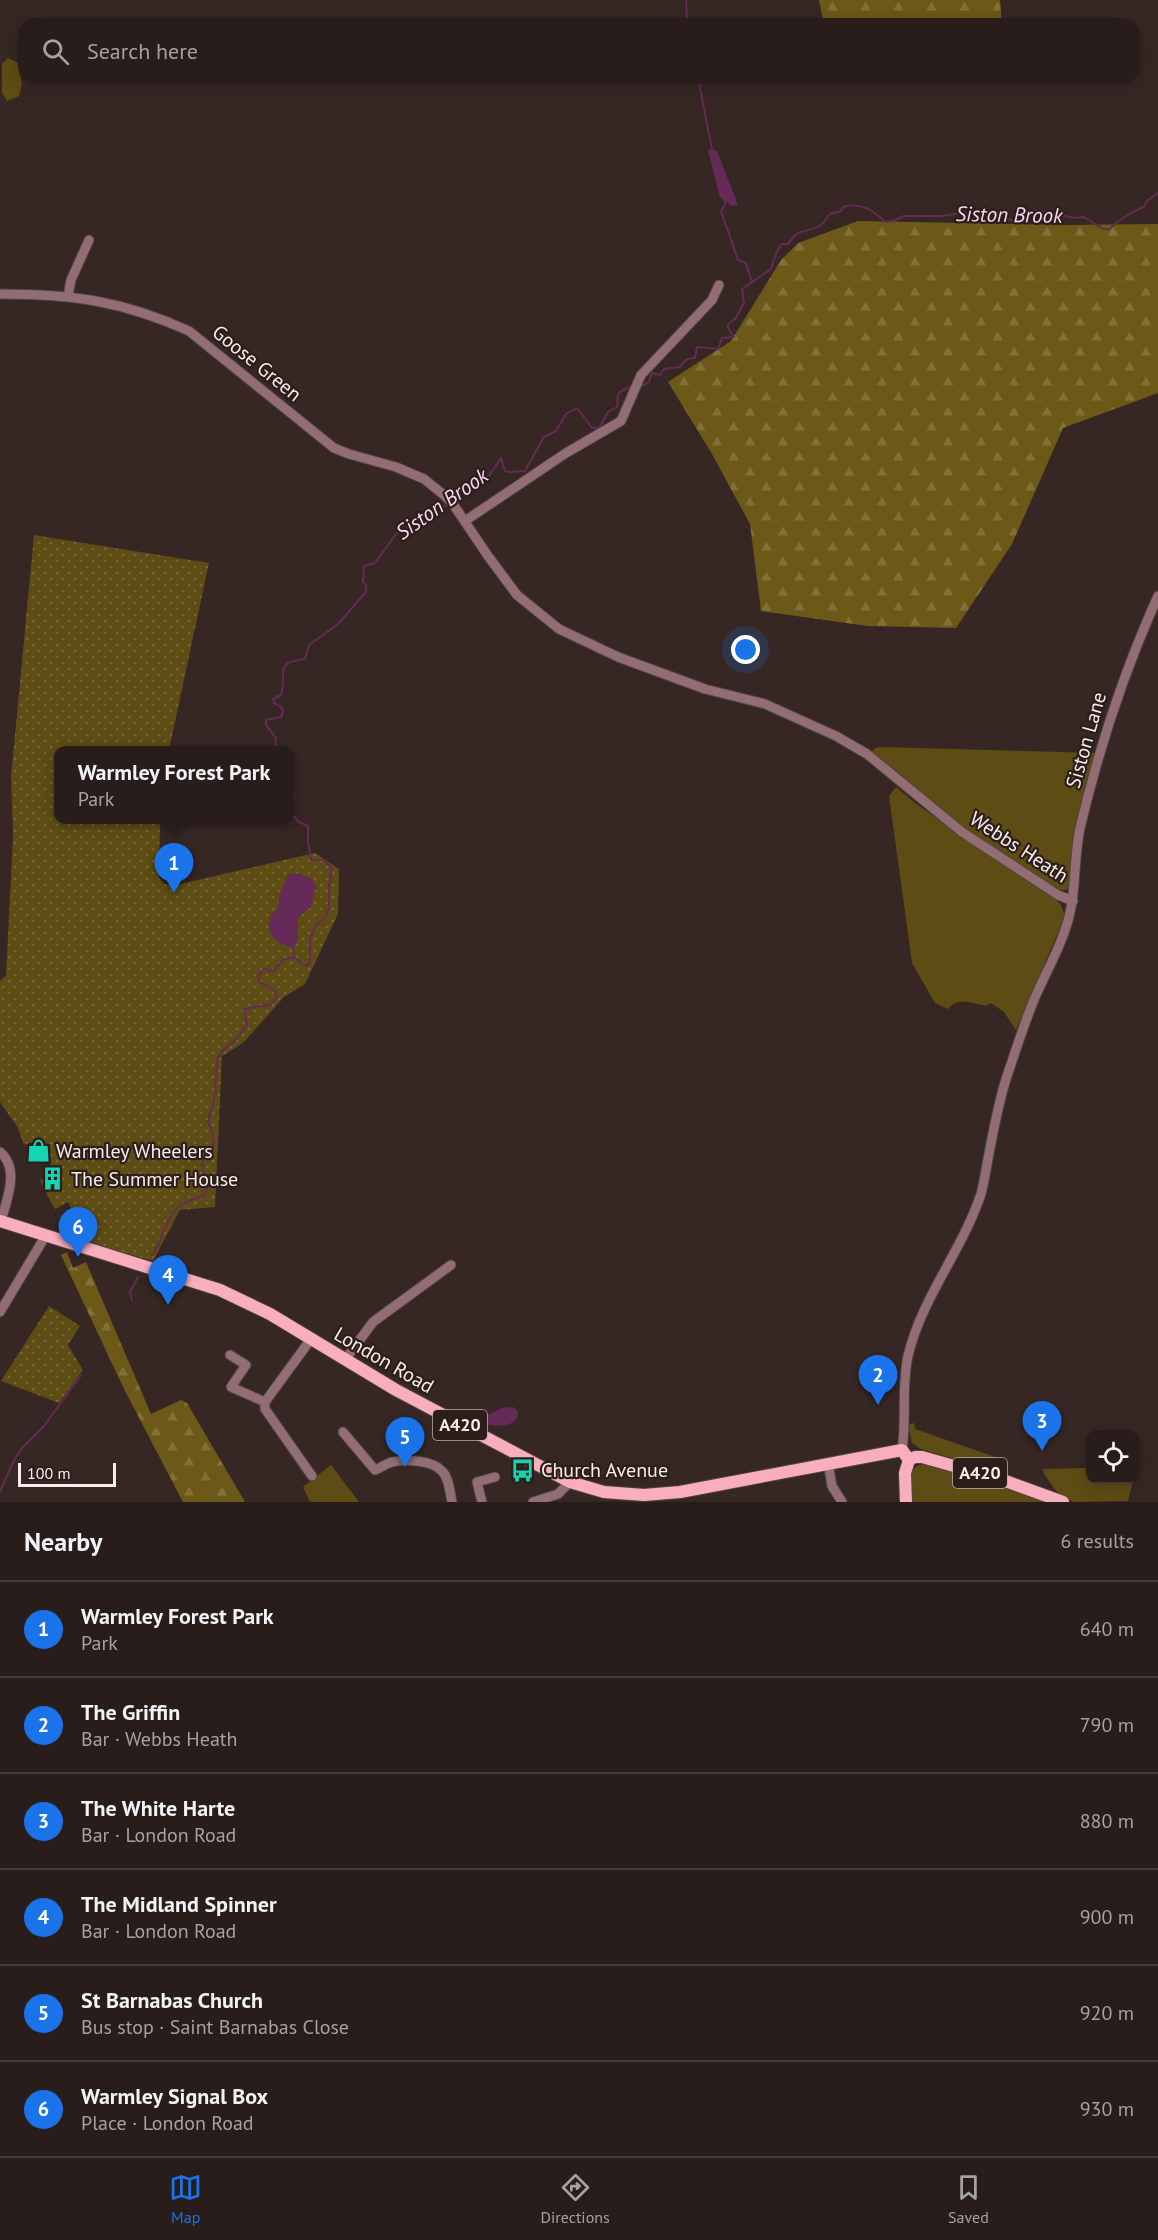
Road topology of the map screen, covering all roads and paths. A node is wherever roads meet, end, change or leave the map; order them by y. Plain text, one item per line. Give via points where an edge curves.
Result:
1 (89, 240) dead end
2 (719, 285) dead end
3 (0, 294) edge
4 (68, 296) junction
5 (465, 521) junction
6 (1158, 596) edge
7 (1073, 901) junction
8 (0, 1152) edge
9 (1, 1221) edge
10 (46, 1235) junction
11 (451, 1265) dead end
12 (0, 1312) edge
13 (310, 1339) junction
14 (230, 1355) dead end
15 (345, 1360) junction
16 (265, 1402) junction
17 (343, 1432) dead end
18 (905, 1455) junction
19 (828, 1463) junction
20 (312, 1476) dead end
21 (495, 1477) dead end
22 (570, 1482) junction
23 (452, 1502) edge
24 (482, 1502) edge
25 (533, 1502) edge
26 (842, 1502) edge
27 (906, 1502) edge
28 (1063, 1502) edge

1 - 4 street
2 - 5 street via 712,300 641,375 621,421
3 - 4 street, Goose Green
4 - 5 street, Goose Green via 122,306 189,332 334,448 424,479 453,504
5 - 7 street, Webbs Heath via 517,595 559,629 618,657 705,689 765,704 843,740 867,754 962,832
6 - 7 street, Siston Lane via 1120,686 1097,764 1079,831
7 - 18 street, Webbs Heath via 1006,1080 981,1193 917,1326 903,1398
8 - 9 street via 11,1165
9 - 10 main road, A420
10 - 12 street
10 - 13 main road, London Road / A420 via 220,1290
11 - 15 street via 373,1322
13 - 15 main road, London Road / A420
13 - 16 street
14 - 16 street via 246,1365 231,1387
15 - 22 main road, London Road / A420
16 - 20 street via 265,1409
17 - 23 street via 375,1470 392,1462 408,1461 442,1470
18 - 19 main road, London Road / A420
18 - 27 main road
18 - 28 main road, London Road / A420 via 1000,1479
19 - 22 main road, London Road / A420 via 680,1492 644,1495 604,1492
19 - 26 street via 832,1486
21 - 24 street via 477,1482
22 - 25 street via 558,1494

